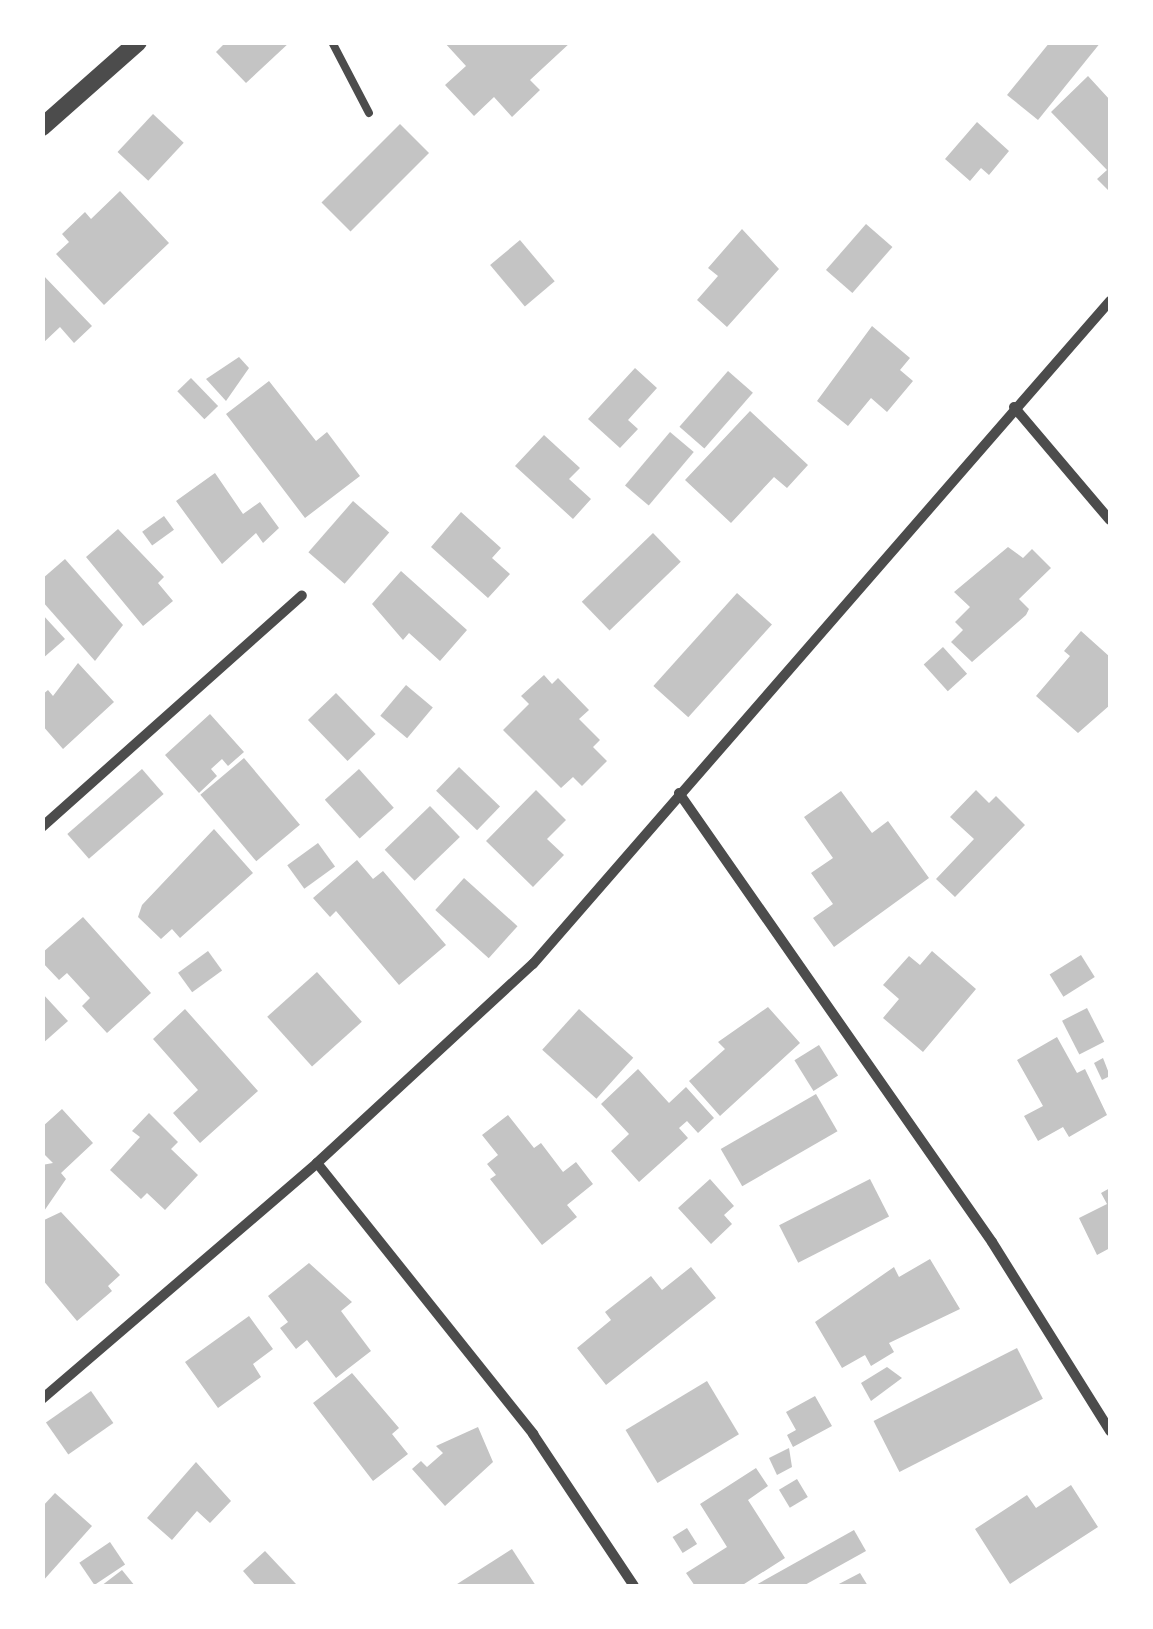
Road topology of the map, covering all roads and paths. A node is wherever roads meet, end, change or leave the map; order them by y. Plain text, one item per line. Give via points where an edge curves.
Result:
1 (138, 42) edge
2 (332, 42) edge
3 (369, 113) dead end
4 (42, 127) edge
5 (1110, 301) edge
6 (1014, 407) junction
7 (1110, 520) edge
8 (302, 595) dead end
9 (680, 794) junction
10 (42, 827) edge
11 (317, 1163) junction
12 (42, 1399) edge
13 (1110, 1430) edge
14 (634, 1586) edge

1 - 4 street
2 - 3 lane
5 - 6 street
6 - 7 street
6 - 9 street
8 - 10 street
9 - 11 street via 533,964
9 - 13 street via 992,1242
11 - 12 street
11 - 14 street via 533,1434

